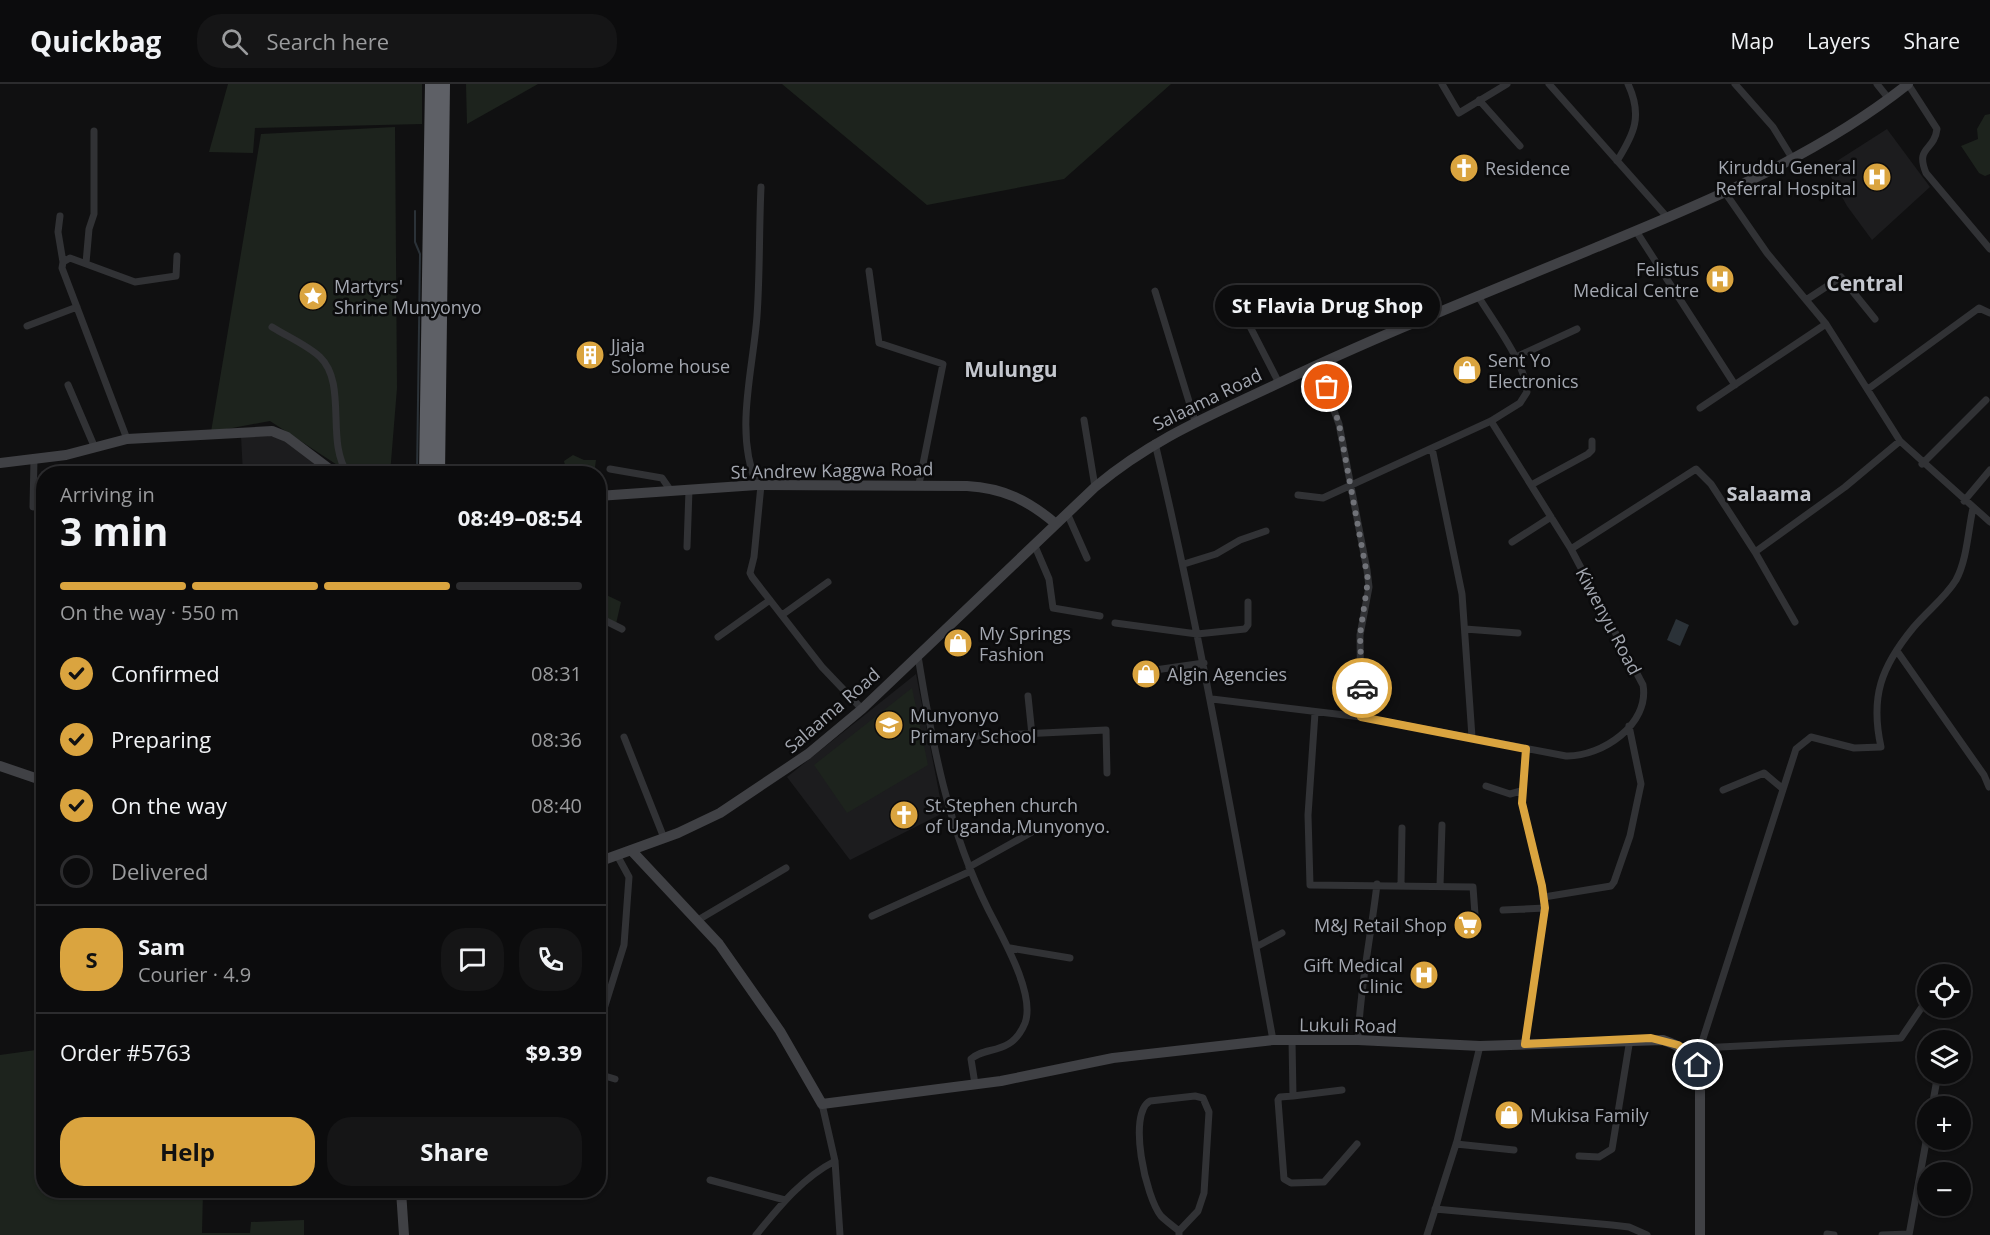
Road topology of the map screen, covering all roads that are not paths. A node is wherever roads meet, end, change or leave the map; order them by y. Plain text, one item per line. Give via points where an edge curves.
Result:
1 (432, 84) edge
2 (443, 84) edge
3 (1442, 84) edge
4 (1549, 84) edge
5 (1628, 84) edge
6 (1735, 84) edge
7 (1877, 84) edge
8 (1908, 84) edge
9 (1502, 85) edge
10 (1889, 99) junction
11 (1479, 100) junction
12 (94, 131) dead end
13 (1520, 146) dead end
14 (1792, 158) junction
15 (1617, 161) junction
16 (761, 187) dead end
17 (1724, 191) junction
18 (60, 216) dead end
19 (1667, 217) junction
20 (1636, 231) junction
21 (1990, 249) edge
22 (177, 256) dead end
23 (63, 262) junction
24 (86, 263) junction
25 (869, 271) dead end
26 (1155, 291) dead end
27 (1478, 296) junction
28 (1806, 300) junction
29 (77, 307) junction
30 (1240, 307) dead end
31 (1990, 313) edge
32 (1875, 319) dead end
33 (1826, 324) junction
34 (27, 326) dead end
35 (272, 327) dead end
36 (1577, 329) dead end
37 (1514, 358) junction
38 (1317, 365) junction
39 (1279, 383) junction
40 (68, 385) dead end
41 (1735, 385) junction
42 (1868, 388) junction
43 (1986, 400) dead end
44 (1700, 408) dead end
45 (1084, 420) dead end
46 (1491, 421) junction
47 (1195, 422) junction
48 (127, 439) junction
49 (1592, 441) dead end
50 (1900, 441) junction
51 (1155, 442) junction
52 (95, 448) junction
53 (1432, 448) junction
54 (34, 459) junction
55 (0, 463) edge
56 (1922, 464) junction
57 (325, 466) edge
58 (344, 466) edge
59 (426, 466) edge
60 (438, 466) edge
61 (610, 469) dead end
62 (1990, 471) edge
63 (920, 484) junction
64 (1351, 484) junction
65 (759, 485) junction
66 (1532, 485) junction
67 (1095, 487) junction
68 (689, 490) junction
69 (671, 491) junction
70 (606, 495) edge
71 (1299, 495) dead end
72 (1964, 501) junction
73 (33, 507) dead end
74 (1973, 508) junction
75 (1067, 513) junction
76 (1551, 517) junction
77 (1990, 522) edge
78 (1056, 524) junction
79 (1266, 531) dead end
80 (1512, 542) dead end
81 (1034, 544) junction
82 (687, 547) dead end
83 (1571, 549) junction
84 (1755, 552) junction
85 (1087, 558) dead end
86 (1184, 564) junction
87 (828, 582) dead end
88 (770, 600) junction
89 (1248, 602) dead end
90 (782, 615) junction
91 (1100, 616) dead end
92 (606, 621) edge
93 (1795, 622) dead end
94 (1115, 623) dead end
95 (622, 629) dead end
96 (1465, 629) junction
97 (1518, 633) dead end
98 (1197, 634) junction
99 (717, 637) dead end
100 (1897, 651) junction
101 (918, 656) junction
102 (1204, 663) junction
103 (1155, 670) dead end
104 (1028, 696) dead end
105 (1212, 699) junction
106 (862, 709) junction
107 (1315, 713) junction
108 (1361, 717) junction
109 (1629, 726) junction
110 (1032, 735) junction
111 (624, 737) dead end
112 (1472, 737) junction
113 (932, 742) junction
114 (1526, 749) junction
115 (0, 766) edge
116 (1107, 773) dead end
117 (36, 778) edge
118 (1485, 786) dead end
119 (1989, 787) edge
120 (1783, 789) junction
121 (1723, 790) dead end
122 (1521, 791) junction
123 (1442, 825) dead end
124 (1402, 828) dead end
125 (1032, 832) dead end
126 (664, 838) junction
127 (631, 850) junction
128 (618, 855) junction
129 (606, 859) edge
130 (786, 868) dead end
131 (970, 869) junction
132 (1377, 884) junction
133 (1401, 885) junction
134 (1440, 886) junction
135 (1544, 897) junction
136 (1545, 908) junction
137 (1503, 910) dead end
138 (872, 916) dead end
139 (698, 920) junction
140 (1476, 928) dead end
141 (1282, 933) dead end
142 (1256, 947) junction
143 (1010, 948) junction
144 (1070, 958) dead end
145 (606, 1002) edge
146 (1917, 1014) edge
147 (1630, 1039) junction
148 (1273, 1040) junction
149 (1293, 1040) junction
150 (1358, 1040) junction
151 (1525, 1044) junction
152 (1480, 1046) junction
153 (1697, 1052) junction
154 (606, 1076) edge
155 (615, 1079) dead end
156 (975, 1084) junction
157 (1342, 1090) dead end
158 (1293, 1095) junction
159 (822, 1104) junction
160 (1357, 1144) dead end
161 (1456, 1144) junction
162 (1514, 1150) dead end
163 (1924, 1150) edge
164 (1579, 1156) dead end
165 (835, 1161) junction
166 (710, 1180) dead end
167 (401, 1198) edge
168 (785, 1200) junction
169 (1435, 1209) junction
170 (1179, 1233) edge
171 (1909, 1234) edge
172 (404, 1235) edge
173 (756, 1235) edge
174 (840, 1235) edge
175 (1427, 1235) edge
176 (1647, 1235) edge
177 (1700, 1235) edge
178 (1882, 1235) edge

1 - 59 highway
2 - 60 highway
3 - 11 street via 1459,113
4 - 15 street
5 - 15 street via 1635,111 1634,135
6 - 14 street via 1773,127
7 - 10 street
8 - 10 street, Salaama Road
8 - 21 street via 1937,129 1922,152 1926,173
9 - 11 street
10 - 14 street, Salaama Road
11 - 13 street
12 - 24 street via 94,214
14 - 17 street, Salaama Road
15 - 19 street
16 - 65 street via 757,319 746,429 748,457
17 - 19 street, Salaama Road
17 - 28 street via 1767,254
18 - 23 street via 58,232
19 - 20 street, Salaama Road
20 - 27 street, Salaama Road
20 - 41 street
22 - 24 street via 176,276 145,282 135,282
23 - 24 street via 70,258
23 - 29 street
25 - 63 street via 879,343 943,364
26 - 47 street
27 - 37 street
27 - 38 street, Salaama Road
28 - 32 street via 1841,277
28 - 33 street
29 - 34 street
29 - 48 street
30 - 39 street
31 - 42 street via 1979,308
33 - 41 street
33 - 42 street
35 - 58 street via 322,359 330,373 338,453
36 - 37 street
37 - 46 street via 1527,392 1520,404
38 - 39 street, Salaama Road
38 - 64 street via 1334,405
39 - 47 street, Salaama Road
40 - 52 street
41 - 44 street
42 - 50 street
43 - 56 street
45 - 67 street
46 - 53 street
46 - 66 street, Kiwenyu Road
47 - 51 street, Salaama Road
48 - 52 street
48 - 57 street via 272,431 287,437
49 - 66 street via 1588,454
50 - 56 street
50 - 84 street via 1845,487
51 - 67 street, Salaama Road
51 - 86 street
52 - 54 street
53 - 64 street
53 - 96 street via 1460,580
54 - 55 street
54 - 73 street
56 - 72 street
61 - 69 street via 662,478
62 - 72 street
63 - 65 street, St Andrew Kaggwa Road
63 - 78 street, St Andrew Kaggwa Road via 1005,492 1030,503
64 - 71 street via 1323,498
64 - 108 street via 1369,584 1360,635
65 - 68 street, St Andrew Kaggwa Road
65 - 88 street via 750,573
66 - 76 street, Kiwenyu Road
67 - 75 street, Salaama Road
68 - 69 street, St Andrew Kaggwa Road
68 - 82 street
69 - 70 street, St Andrew Kaggwa Road
72 - 74 street
74 - 77 street
74 - 100 street via 1958,576
75 - 78 street, Salaama Road
75 - 85 street
76 - 80 street
76 - 83 street, Kiwenyu Road
78 - 81 street, Salaama Road
79 - 86 street
81 - 91 street via 1049,579 1053,608
81 - 101 street, Salaama Road
83 - 84 street via 1696,469 1711,484
83 - 109 street, Kiwenyu Road via 1643,685 1641,710
84 - 93 street
86 - 98 street
87 - 90 street
88 - 90 street
88 - 99 street
89 - 98 street via 1245,629
90 - 106 street via 822,667
92 - 95 street
94 - 98 street
96 - 97 street
96 - 112 street
98 - 102 street
100 - 119 street via 1984,774
100 - 120 street via 1884,673 1875,704 1881,747 1854,748 1811,737 1796,749
101 - 106 street, Salaama Road
101 - 113 street
102 - 103 street
102 - 105 street
104 - 110 street
105 - 107 street, Kiwenyu Road
105 - 142 street
106 - 126 street, Salaama Road via 753,793
107 - 108 street, Kiwenyu Road
107 - 132 street via 1308,814 1310,885
108 - 112 street, Kiwenyu Road
109 - 114 street, Kiwenyu Road via 1607,746 1585,755
109 - 135 street via 1641,784 1630,836 1614,882 1611,886
110 - 113 street
110 - 116 street via 1106,730
111 - 126 street
112 - 114 street, Kiwenyu Road
113 - 131 street via 954,827
114 - 122 street
115 - 117 street
118 - 122 street via 1510,794
120 - 121 street via 1764,773
120 - 153 street
122 - 135 street
123 - 134 street
124 - 133 street
125 - 131 street
126 - 127 street, Salaama Road
127 - 128 street, Salaama Road
127 - 139 street
128 - 129 street, Salaama Road
128 - 145 street via 629,877 624,945
130 - 139 street
131 - 138 street
131 - 143 street
132 - 133 street
132 - 150 street via 1359,997
133 - 134 street
134 - 140 street via 1475,888
135 - 136 street
136 - 137 street
136 - 151 street
139 - 159 street via 774,1022
141 - 142 street
142 - 148 street
143 - 144 street
143 - 156 street via 1028,1010 1019,1033 1005,1047 971,1059
146 - 153 street via 1901,1038
147 - 151 street, Lukuli Road
147 - 153 street, Lukuli Road via 1663,1040
147 - 164 street via 1612,1149 1599,1157
148 - 149 street, Lukuli Road
148 - 156 street, Lukuli Road via 1113,1058
149 - 150 street, Lukuli Road
149 - 158 street
150 - 152 street, Lukuli Road
151 - 152 street, Lukuli Road
152 - 161 street
153 - 177 street
154 - 155 street
156 - 159 street, Lukuli Road
157 - 158 street
158 - 160 street via 1278,1100 1286,1182 1324,1182
159 - 165 street
161 - 162 street
161 - 169 street
163 - 171 street
165 - 168 street via 816,1172
165 - 174 street
166 - 168 street
167 - 172 street
168 - 173 street
169 - 175 street
169 - 176 street via 1629,1227
170 - 170 street via 1198,1211 1204,1193 1209,1112 1203,1098 1195,1096 1150,1101 1140,1113 1138,1127 1152,1198 1160,1215
171 - 178 street

